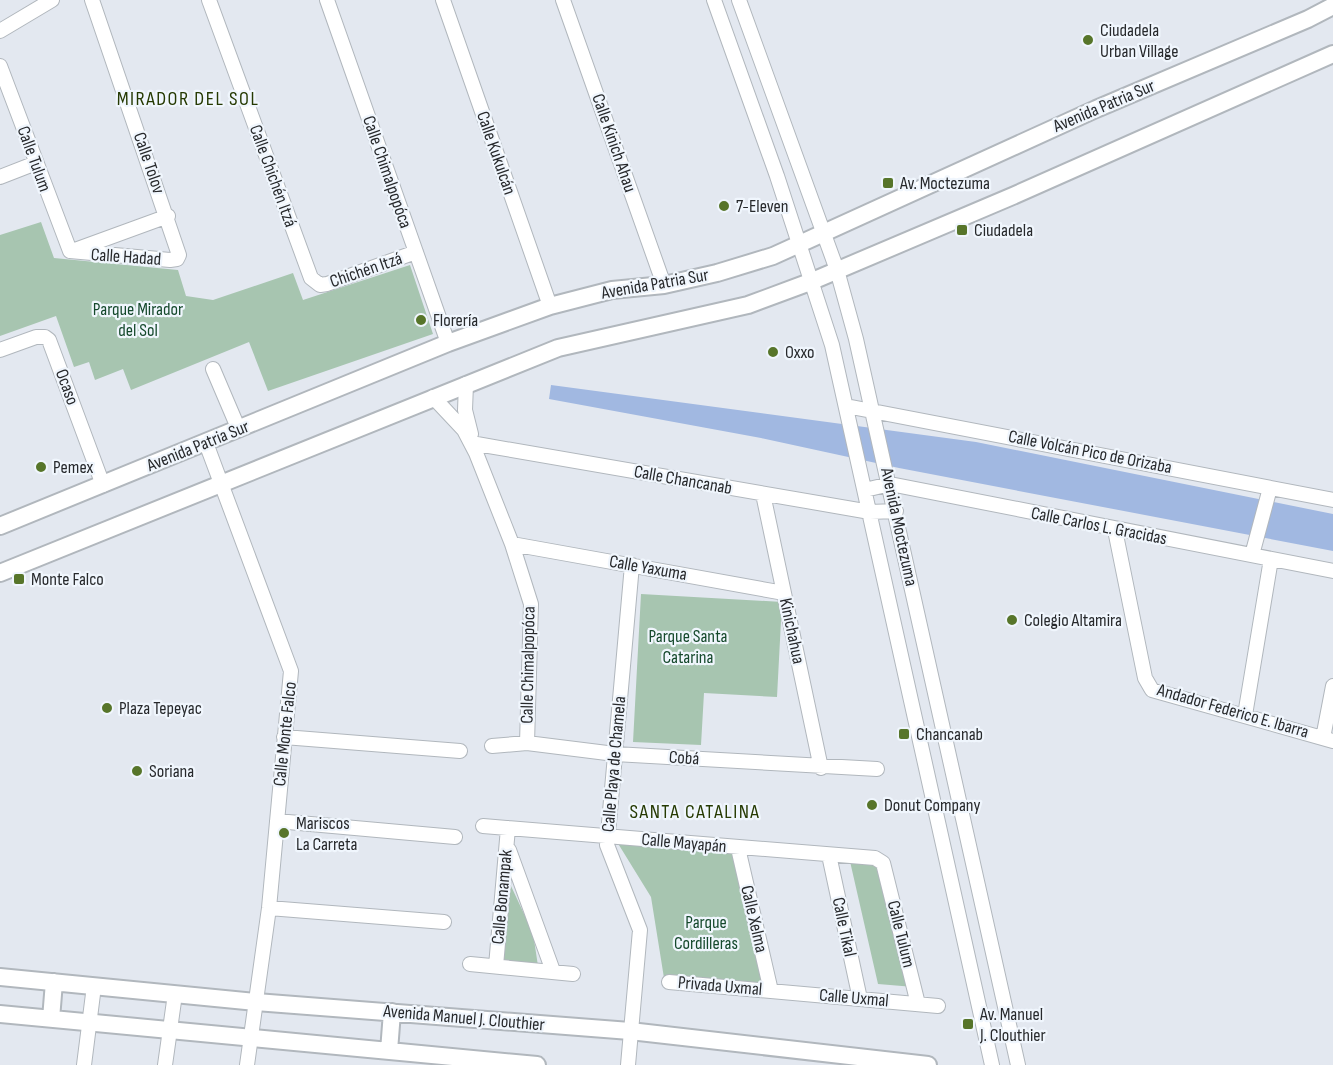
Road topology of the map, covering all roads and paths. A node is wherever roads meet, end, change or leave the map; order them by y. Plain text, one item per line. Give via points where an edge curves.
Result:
1 (52, 0) edge
2 (92, 0) edge
3 (209, 0) edge
4 (327, 0) edge
5 (443, 0) edge
6 (563, 0) edge
7 (714, 0) edge
8 (739, 0) edge
9 (1333, 6) edge
10 (0, 31) edge
11 (1333, 54) edge
12 (0, 66) edge
13 (36, 163) junction
14 (0, 177) edge
15 (168, 216) junction
16 (823, 235) junction
17 (798, 246) junction
18 (70, 251) junction
19 (416, 252) junction
20 (177, 259) joint
21 (837, 270) junction
22 (810, 282) junction
23 (315, 283) joint
24 (664, 285) junction
25 (550, 306) junction
26 (448, 343) junction
27 (0, 350) edge
28 (213, 369) dead end
29 (466, 384) junction
30 (433, 397) junction
31 (874, 410) junction
32 (847, 411) junction
33 (239, 430) junction
34 (206, 443) junction
35 (474, 446) junction
36 (103, 484) junction
37 (223, 484) junction
38 (890, 484) junction
39 (865, 490) junction
40 (1269, 493) junction
41 (762, 494) junction
42 (1333, 501) edge
43 (870, 512) junction
44 (896, 512) junction
45 (0, 526) edge
46 (1115, 530) junction
47 (512, 544) junction
48 (1252, 555) junction
49 (1271, 559) junction
50 (632, 565) junction
51 (1333, 572) edge
52 (0, 573) edge
53 (784, 593) junction
54 (1333, 686) edge
55 (1245, 715) junction
56 (285, 737) junction
57 (1328, 739) edge
58 (527, 743) junction
59 (492, 746) dead end
60 (460, 751) dead end
61 (615, 754) junction
62 (821, 768) junction
63 (877, 769) dead end
64 (277, 821) junction
65 (483, 826) dead end
66 (508, 828) junction
67 (455, 837) dead end
68 (608, 837) junction
69 (507, 844) junction
70 (738, 848) junction
71 (829, 855) junction
72 (884, 863) joint
73 (269, 908) junction
74 (444, 922) dead end
75 (470, 964) dead end
76 (496, 966) junction
77 (553, 971) junction
78 (573, 974) dead end
79 (0, 977) edge
80 (54, 982) junction
81 (669, 982) dead end
82 (94, 986) junction
83 (771, 991) junction
84 (174, 994) junction
85 (860, 999) junction
86 (256, 1002) junction
87 (918, 1004) junction
88 (938, 1006) dead end
89 (392, 1012) junction
90 (0, 1014) edge
91 (51, 1019) junction
92 (90, 1023) junction
93 (169, 1030) junction
94 (630, 1031) junction
95 (251, 1038) junction
96 (390, 1051) junction
97 (428, 1060) edge
98 (467, 1062) edge
99 (508, 1064) edge
100 (84, 1065) edge
101 (165, 1065) edge
102 (247, 1065) edge
103 (537, 1065) edge
104 (628, 1065) edge
105 (928, 1065) edge
106 (992, 1065) edge
107 (1018, 1065) edge

1 - 10 street
2 - 15 street, Calle Tolov
3 - 23 street, Calle Chichén Itzá via 307,272
4 - 19 street, Calle Chimalpopóca
5 - 25 street, Calle Kukulcán
6 - 24 street, Calle Kinich Ahau
7 - 17 street, Avenida Moctezuma
8 - 16 street, Avenida Moctezuma
9 - 16 main road, Avenida Patria Sur via 1096,109
11 - 21 main road
12 - 13 street, Calle Tulum
13 - 14 street
13 - 18 street, Calle Tulum
15 - 18 street, Calle Hadad
15 - 20 street, Calle Tolov via 179,251
16 - 17 main road, Avenida Patria Sur
16 - 21 street, Avenida Moctezuma
17 - 22 street, Avenida Moctezuma
17 - 24 main road, Avenida Patria Sur via 717,273
18 - 20 street, Calle Hadad
19 - 23 street, Chichén Itzá via 327,284
19 - 26 street, Calle Chimalpopóca
21 - 22 main road
21 - 31 street, Avenida Moctezuma
22 - 29 main road via 748,305 558,348
22 - 32 street, Avenida Moctezuma via 832,345
24 - 25 main road, Avenida Patria Sur via 612,290
25 - 26 main road, Avenida Patria Sur
26 - 33 main road, Avenida Patria Sur
27 - 36 street, Ocaso via 36,337 49,340
28 - 33 street
29 - 30 main road
29 - 35 street, Calle Chimalpopóca via 466,421
30 - 35 street, Calle Chimalpopóca
30 - 37 main road
31 - 32 street, Calle Volcán Pico de Orizaba
31 - 38 street, Avenida Moctezuma
31 - 40 street, Calle Volcán Pico de Orizaba
32 - 39 street, Avenida Moctezuma
33 - 34 main road, Avenida Patria Sur
34 - 36 main road, Avenida Patria Sur
34 - 37 street, Calle Monte Falco
35 - 41 street, Calle Chancanab
35 - 47 street, Calle Chimalpopóca
36 - 45 main road, Avenida Patria Sur
37 - 52 main road
37 - 56 street, Calle Monte Falco via 291,671
38 - 39 street, Calle Carlos L. Gracidas
38 - 44 street, Avenida Moctezuma
38 - 46 street, Calle Carlos L. Gracidas
39 - 43 street, Avenida Moctezuma
40 - 42 street, Calle Volcán Pico de Orizaba
40 - 48 street
41 - 43 street, Calle Chancanab
41 - 53 street, Kinichahua
43 - 44 street, Calle Chancanab
43 - 106 street, Avenida Moctezuma
44 - 107 street, Avenida Moctezuma
46 - 48 street, Calle Carlos L. Gracidas
46 - 55 street, Andador Federico E. Ibarra via 1145,678 1152,690
47 - 50 street, Calle Yaxuma
47 - 58 street, Calle Chimalpopóca via 531,604
48 - 49 street, Calle Carlos L. Gracidas
49 - 51 street, Calle Carlos L. Gracidas
49 - 55 street
50 - 53 street, Calle Yaxuma
50 - 61 street, Calle Playa de Chamela
53 - 62 street, Kinichahua
54 - 57 street
55 - 57 street, Andador Federico E. Ibarra
56 - 60 street
56 - 64 street, Calle Monte Falco
58 - 59 street, Cobá
58 - 61 street, Cobá
61 - 62 street, Cobá
61 - 68 street, Calle Playa de Chamela
62 - 63 street, Cobá
64 - 67 street
64 - 73 street, Calle Monte Falco
65 - 66 street, Calle Mayapán
66 - 68 street, Calle Mayapán
66 - 69 street, Calle Bonampak
68 - 70 street, Calle Mayapán
68 - 94 street, Calle Playa de Chamela via 607,845 640,930
69 - 76 street, Calle Bonampak
69 - 77 street
70 - 71 street, Calle Mayapán
70 - 83 street, Calle Xelma
71 - 72 street, Calle Mayapán via 875,858
71 - 85 street, Calle Tikal
72 - 87 street, Calle Tulum
73 - 74 street
73 - 86 street, Calle Monte Falco
75 - 76 street
76 - 77 street
77 - 78 street
79 - 80 main road, Avenida Manuel J. Clouthier
80 - 82 main road, Avenida Manuel J. Clouthier
80 - 91 main road
81 - 83 street, Privada Uxmal
82 - 84 main road, Avenida Manuel J. Clouthier
82 - 92 street
83 - 85 street, Calle Uxmal
84 - 86 main road, Avenida Manuel J. Clouthier
84 - 93 street
85 - 87 street, Calle Uxmal
86 - 89 main road, Avenida Manuel J. Clouthier
86 - 95 street, Calle Monte Falco
87 - 88 street, Calle Uxmal
89 - 94 main road, Avenida Manuel J. Clouthier
89 - 96 main road
90 - 91 main road
91 - 92 main road
92 - 93 main road
92 - 100 street
93 - 95 main road
93 - 101 street
94 - 104 street, Calle Playa de Chamela
94 - 105 main road, Avenida Manuel J. Clouthier
95 - 96 main road
95 - 102 street, Calle Monte Falco
96 - 97 main road
97 - 98 main road
98 - 99 main road
99 - 103 main road

